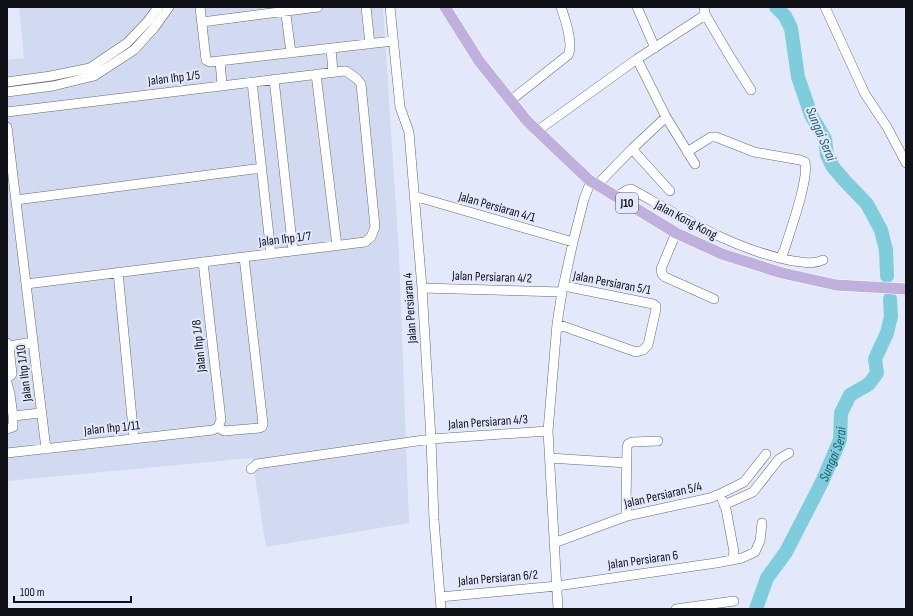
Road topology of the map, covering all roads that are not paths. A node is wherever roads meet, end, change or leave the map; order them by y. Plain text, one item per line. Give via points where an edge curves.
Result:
1 (158, 7) edge
2 (169, 7) edge
3 (200, 7) edge
4 (318, 7) edge
5 (366, 7) edge
6 (390, 7) edge
7 (445, 7) edge
8 (561, 7) edge
9 (637, 7) edge
10 (825, 7) edge
11 (286, 9) edge
12 (705, 10) edge
13 (202, 22) junction
14 (393, 41) junction
15 (370, 44) junction
16 (655, 48) junction
17 (331, 49) junction
18 (291, 53) junction
19 (637, 59) junction
20 (220, 61) junction
21 (344, 71) joint
22 (333, 72) junction
23 (316, 74) junction
24 (274, 79) junction
25 (7, 82) edge
26 (252, 82) junction
27 (222, 85) junction
28 (751, 90) dead end
29 (7, 92) edge
30 (510, 101) junction
31 (7, 112) edge
32 (666, 117) junction
33 (7, 127) edge
34 (537, 131) junction
35 (632, 149) junction
36 (688, 152) junction
37 (906, 163) edge
38 (695, 164) dead end
39 (262, 168) junction
40 (594, 183) junction
41 (670, 191) dead end
42 (414, 196) junction
43 (616, 197) junction
44 (16, 200) junction
45 (676, 233) junction
46 (572, 242) junction
47 (337, 246) junction
48 (293, 251) junction
49 (271, 254) junction
50 (244, 257) junction
51 (780, 258) junction
52 (823, 260) dead end
53 (203, 262) junction
54 (118, 272) junction
55 (26, 284) junction
56 (422, 288) junction
57 (563, 289) junction
58 (906, 290) edge
59 (714, 299) dead end
60 (556, 324) junction
61 (33, 342) junction
62 (8, 344) edge
63 (7, 376) edge
64 (7, 384) edge
65 (42, 413) junction
66 (13, 416) junction
67 (218, 427) junction
68 (7, 429) edge
69 (548, 430) junction
70 (134, 439) junction
71 (431, 440) junction
72 (658, 441) dead end
73 (46, 449) junction
74 (7, 453) edge
75 (789, 453) dead end
76 (766, 454) dead end
77 (549, 458) junction
78 (627, 463) junction
79 (251, 469) dead end
80 (720, 494) junction
81 (724, 505) junction
82 (627, 516) junction
83 (762, 523) dead end
84 (554, 543) junction
85 (732, 560) junction
86 (558, 586) junction
87 (440, 597) junction
88 (734, 601) dead end
89 (441, 609) edge
90 (558, 609) edge
91 (676, 609) edge

1 - 25 street via 127,43 90,68
2 - 29 street via 134,50 94,76 53,86
3 - 13 street
4 - 11 street
5 - 15 street
6 - 14 street, Jalan Persiaran 4
7 - 30 main road, Jalan Kong Kong / J10 via 479,61
8 - 30 street via 570,44 568,55
9 - 16 street
10 - 37 street via 865,94 887,127
11 - 13 street
11 - 18 street
12 - 16 street
12 - 28 street
13 - 20 street via 206,60
14 - 15 street
14 - 42 street, Jalan Persiaran 4 via 400,107 409,132
15 - 17 street
16 - 19 street
17 - 18 street
17 - 22 street
18 - 20 street
19 - 32 street
19 - 34 street
20 - 27 street
21 - 22 street, Jalan Ihp 1/5
21 - 47 street, Jalan Ihp 1/7 via 361,84 374,227 371,237 365,242
22 - 23 street, Jalan Ihp 1/5
23 - 24 street, Jalan Ihp 1/5
23 - 47 street
24 - 26 street, Jalan Ihp 1/5
24 - 48 street
26 - 27 street, Jalan Ihp 1/5
26 - 39 street
27 - 31 street, Jalan Ihp 1/5
30 - 34 main road, Jalan Kong Kong / J10
32 - 35 street
32 - 36 street
33 - 44 street, Jalan Ihp 1/10
34 - 40 main road, Jalan Kong Kong / J10
35 - 40 street
35 - 41 street
36 - 38 street
36 - 51 street via 711,137 716,137 754,152 805,162 805,181
39 - 44 street
39 - 49 street
40 - 43 main road, Jalan Kong Kong / J10
40 - 46 street via 584,199
42 - 46 street, Jalan Persiaran 4/1
42 - 56 street, Jalan Persiaran 4
43 - 45 main road, Jalan Kong Kong / J10
43 - 51 street via 631,189 717,235
44 - 55 street, Jalan Ihp 1/10
45 - 58 main road, Jalan Kong Kong / J10 via 722,254 782,273 836,285
45 - 59 street via 661,270 662,274
46 - 57 street
47 - 48 street, Jalan Ihp 1/7
48 - 49 street, Jalan Ihp 1/7
49 - 50 street, Jalan Ihp 1/7
50 - 53 street, Jalan Ihp 1/7
50 - 67 street via 263,424 259,428 224,431
51 - 52 street via 812,263
53 - 54 street, Jalan Ihp 1/7
53 - 67 street, Jalan Ihp 1/8 via 221,420
54 - 55 street, Jalan Ihp 1/7
54 - 70 street
55 - 61 street, Jalan Ihp 1/10
56 - 57 street, Jalan Persiaran 4/2
56 - 71 street, Jalan Persiaran 4
57 - 60 street
57 - 60 street, Jalan Persiaran 5/1 via 653,304 656,309 648,345 636,352
60 - 69 street
61 - 62 street
61 - 65 street, Jalan Ihp 1/10
62 - 63 street via 12,374
64 - 66 street
65 - 66 street
65 - 73 street, Jalan Ihp 1/10
66 - 68 street via 13,427
67 - 70 street, Jalan Ihp 1/11 via 213,430
69 - 71 street, Jalan Persiaran 4/3
69 - 77 street
70 - 73 street, Jalan Ihp 1/11
71 - 79 street, Jalan Persiaran 4/3 via 257,464
71 - 87 street, Jalan Persiaran 4
72 - 78 street via 628,444
73 - 74 street, Jalan Ihp 1/11
75 - 81 street via 779,459 753,492
76 - 80 street, Jalan Persiaran 5/4 via 744,482
77 - 78 street
77 - 84 street
78 - 82 street
80 - 81 street
80 - 82 street, Jalan Persiaran 5/4
81 - 85 street via 734,552
82 - 84 street, Jalan Persiaran 5/4
83 - 85 street, Jalan Persiaran 6 via 760,541 755,552 750,556
84 - 86 street
85 - 86 street, Jalan Persiaran 6
86 - 87 street, Jalan Persiaran 6/2
86 - 90 street
87 - 89 street, Jalan Persiaran 4
88 - 91 street

